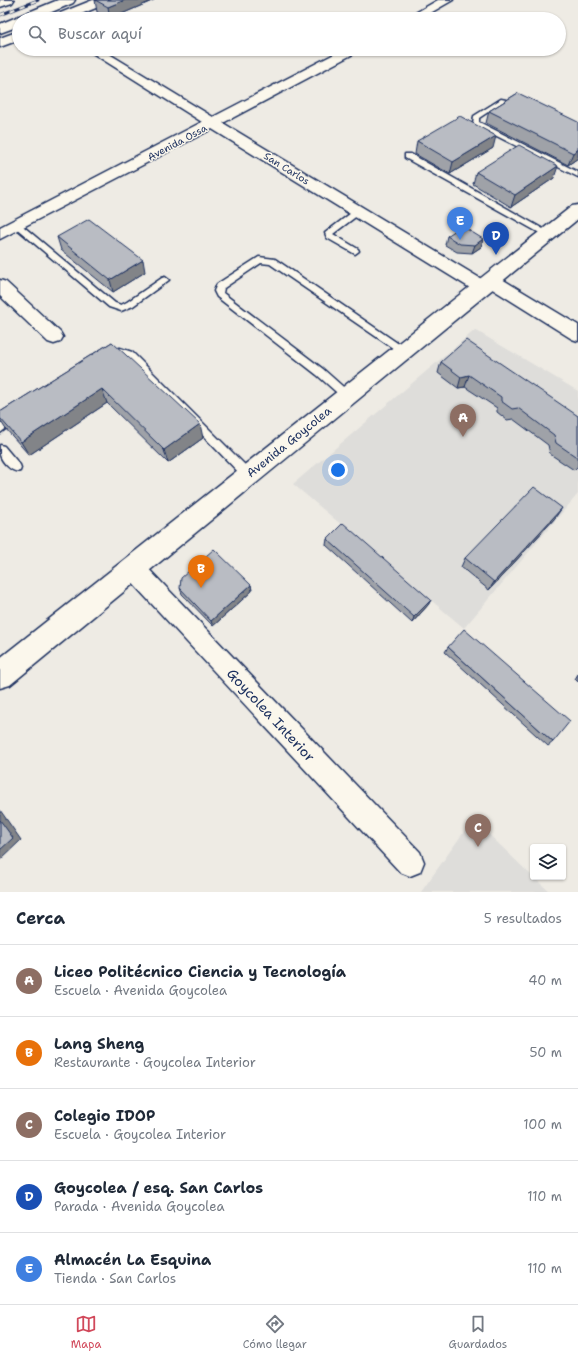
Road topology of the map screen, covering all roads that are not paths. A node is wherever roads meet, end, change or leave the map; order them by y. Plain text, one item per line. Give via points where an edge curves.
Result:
1 (8, 0) edge
2 (69, 0) edge
3 (104, 0) edge
4 (447, 0) edge
5 (0, 3) edge
6 (41, 12) edge
7 (75, 12) edge
8 (424, 12) edge
9 (12, 24) edge
10 (0, 29) edge
11 (12, 38) edge
12 (0, 43) edge
13 (103, 56) edge
14 (340, 56) edge
15 (503, 100) edge
16 (213, 123) junction
17 (408, 156) dead end
18 (578, 174) edge
19 (358, 212) junction
20 (575, 215) edge
21 (18, 225) junction
22 (0, 234) edge
23 (548, 234) junction
24 (355, 251) dead end
25 (165, 280) dead end
26 (486, 284) junction
27 (0, 286) edge
28 (578, 334) edge
29 (54, 337) dead end
30 (403, 351) junction
31 (104, 358) edge
32 (347, 396) junction
33 (25, 411) edge
34 (0, 429) edge
35 (0, 449) edge
36 (16, 468) dead end
37 (248, 475) junction
38 (133, 568) junction
39 (0, 675) edge
40 (410, 862) dead end

1 - 5 main road
2 - 6 main road
3 - 7 main road
4 - 8 street
9 - 10 main road
11 - 12 main road
13 - 16 street, San Carlos
14 - 16 street, Avenida Ossa
15 - 18 lane via 476,117 475,123
16 - 19 street, San Carlos
16 - 21 street, Avenida Ossa
17 - 23 lane
19 - 24 lane via 329,233
19 - 26 street, San Carlos
20 - 23 main road, Avenida Goycolea
21 - 22 street, Avenida Ossa
21 - 25 lane via 112,305 121,308 130,304
23 - 26 main road, Avenida Goycolea
26 - 28 street, San Carlos
26 - 30 main road, Avenida Goycolea
27 - 29 street
30 - 32 main road, Avenida Goycolea
30 - 32 lane via 272,261 259,260 220,286 220,295
31 - 37 lane via 110,353 120,351 129,354
32 - 37 main road, Avenida Goycolea
33 - 34 lane
35 - 36 lane
37 - 38 main road, Avenida Goycolea
38 - 39 main road, Avenida Goycolea
38 - 40 street, Goycolea Interior

